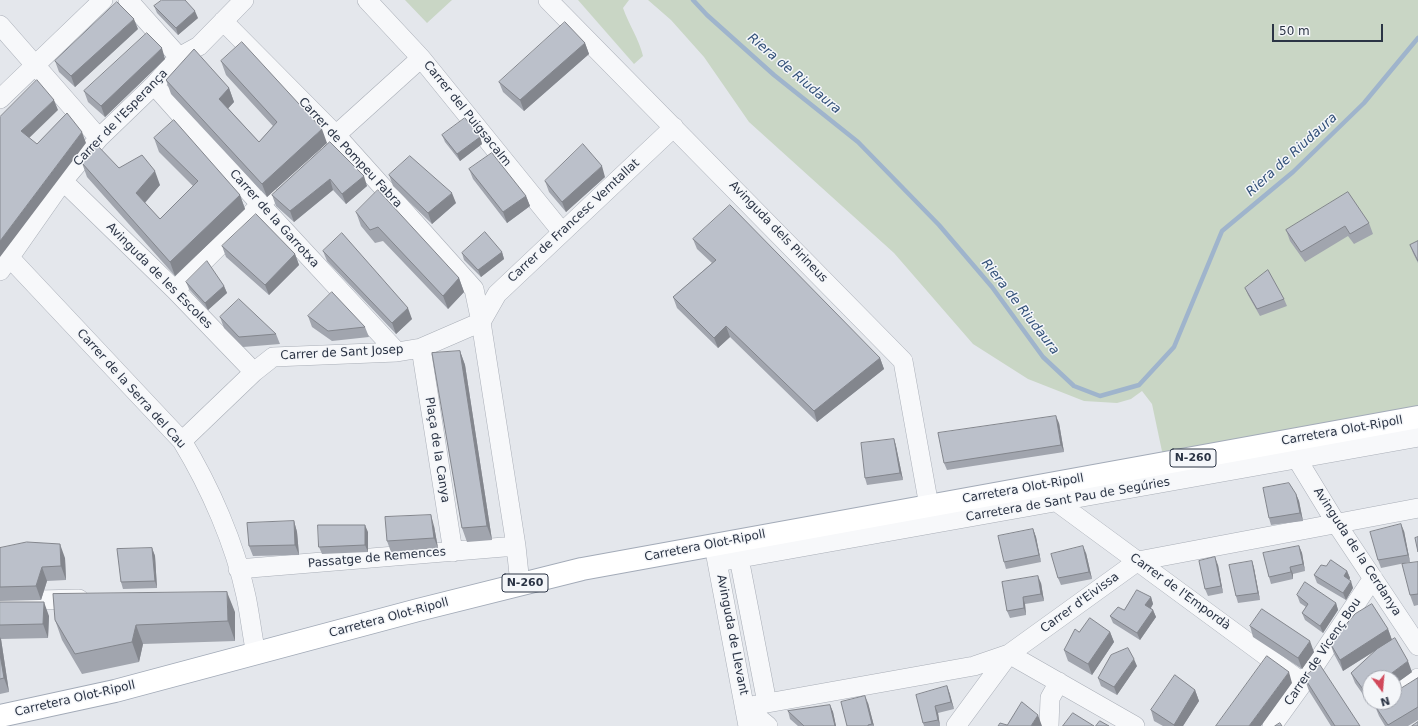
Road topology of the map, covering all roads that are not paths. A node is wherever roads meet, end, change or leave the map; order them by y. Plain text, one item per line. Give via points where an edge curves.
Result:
1 (103, 0) edge
2 (128, 0) edge
3 (222, 0) edge
4 (244, 0) edge
5 (366, 0) edge
6 (548, 0) edge
7 (222, 21) junction
8 (0, 26) edge
9 (179, 57) junction
10 (421, 58) junction
11 (35, 64) junction
12 (154, 85) junction
13 (0, 100) edge
14 (674, 127) junction
15 (336, 135) junction
16 (99, 138) junction
17 (316, 152) dead end
18 (63, 181) junction
19 (284, 182) edge
20 (260, 204) junction
21 (562, 232) junction
22 (5, 264) edge
23 (175, 290) junction
24 (481, 322) junction
25 (421, 348) junction
26 (397, 352) junction
27 (254, 372) junction
28 (1418, 417) edge
29 (1418, 437) edge
30 (182, 441) junction
31 (1297, 459) junction
32 (1057, 502) junction
33 (929, 506) junction
34 (1418, 508) edge
35 (1336, 523) junction
36 (516, 546) junction
37 (453, 552) junction
38 (716, 553) junction
39 (739, 558) junction
40 (1138, 562) junction
41 (238, 569) junction
42 (1373, 578) junction
43 (520, 584) junction
44 (96, 599) edge
45 (0, 601) edge
46 (1410, 619) edge
47 (1418, 646) edge
48 (256, 654) junction
49 (1009, 654) junction
50 (1418, 678) edge
51 (1059, 682) junction
52 (1303, 683) junction
53 (1402, 688) edge
54 (767, 704) junction
55 (745, 707) junction
56 (0, 716) edge
57 (1282, 721) edge
58 (748, 726) edge
59 (768, 726) edge
60 (956, 726) edge
61 (1049, 726) edge
62 (1135, 726) edge

1 - 11 street
2 - 9 street
3 - 7 street
4 - 7 street, Carrer de l'Esperança
5 - 10 street, Carrer del Puigsacalm
6 - 14 street, Avinguda dels Pirineus
7 - 9 street, Carrer de l'Esperança via 199,46
7 - 15 street, Carrer de Pompeu Fabra
8 - 11 street
9 - 12 street, Carrer de l'Esperança
10 - 15 street
10 - 21 street, Carrer del Puigsacalm
11 - 13 street
11 - 16 street
12 - 16 street, Carrer de l'Esperança
12 - 20 street, Carrer de la Garrotxa
14 - 21 street, Carrer de Francesc Verntallat
14 - 33 street, Avinguda dels Pirineus via 903,361
15 - 17 street
15 - 24 street, Carrer de Pompeu Fabra via 474,288
16 - 18 street, Carrer de l'Esperança
18 - 22 street, Carrer de l'Esperança
18 - 23 street, Avinguda de les Escoles
19 - 20 street
20 - 23 street
20 - 26 street, Carrer de la Garrotxa
21 - 24 street, Carrer de Francesc Verntallat via 497,294
22 - 30 street, Carrer de la Serra del Cau
23 - 27 street, Avinguda de les Escoles
24 - 25 street, Carrer de Sant Josep
24 - 36 street
25 - 26 street, Carrer de Sant Josep
25 - 37 street, Plaça de la Canya
26 - 27 street, Carrer de Sant Josep via 273,357
27 - 30 street, Carrer de Sant Josep
28 - 33 main road, Carretera Olot-Ripoll / N-260
29 - 31 street, Carretera de Sant Pau de Segúries
30 - 41 street, Carrer de la Serra del Cau via 228,535
31 - 32 street, Carretera de Sant Pau de Segúries
31 - 35 street, Avinguda de la Cerdanya
32 - 39 street, Carretera de Sant Pau de Segúries
32 - 40 street, Carrer de l'Empordà
33 - 38 main road, Carretera Olot-Ripoll / N-260
34 - 35 street, Carrer d'Eivissa
35 - 40 street, Carrer d'Eivissa
35 - 42 street, Avinguda de la Cerdanya
36 - 37 street, Passatge de Remences
36 - 43 street
37 - 41 street, Passatge de Remences
38 - 39 street, Carretera de Sant Pau de Segúries
38 - 43 main road, Carretera Olot-Ripoll / N-260 via 582,570
38 - 55 street, Avinguda de Llevant
39 - 54 street, Avinguda de Llevant
40 - 49 street, Carrer d'Eivissa
40 - 52 street, Carrer de l'Empordà
41 - 48 street, Carrer de la Serra del Cau via 238,596
42 - 46 street, Avinguda de la Cerdanya
42 - 52 street, Carrer de Vicenç Bou
43 - 48 main road, Carretera Olot-Ripoll / N-260
44 - 45 street
46 - 47 street, Avinguda de la Cerdanya
48 - 56 main road, Carretera Olot-Ripoll / N-260 via 61,704
49 - 51 street
49 - 54 street, Carrer d'Eivissa via 974,666
49 - 60 street
50 - 53 street
51 - 61 street via 1050,698
51 - 62 street
52 - 57 street, Carrer de Vicenç Bou
54 - 55 street, Carrer d'Eivissa
55 - 58 street, Avinguda de Llevant
55 - 59 street

